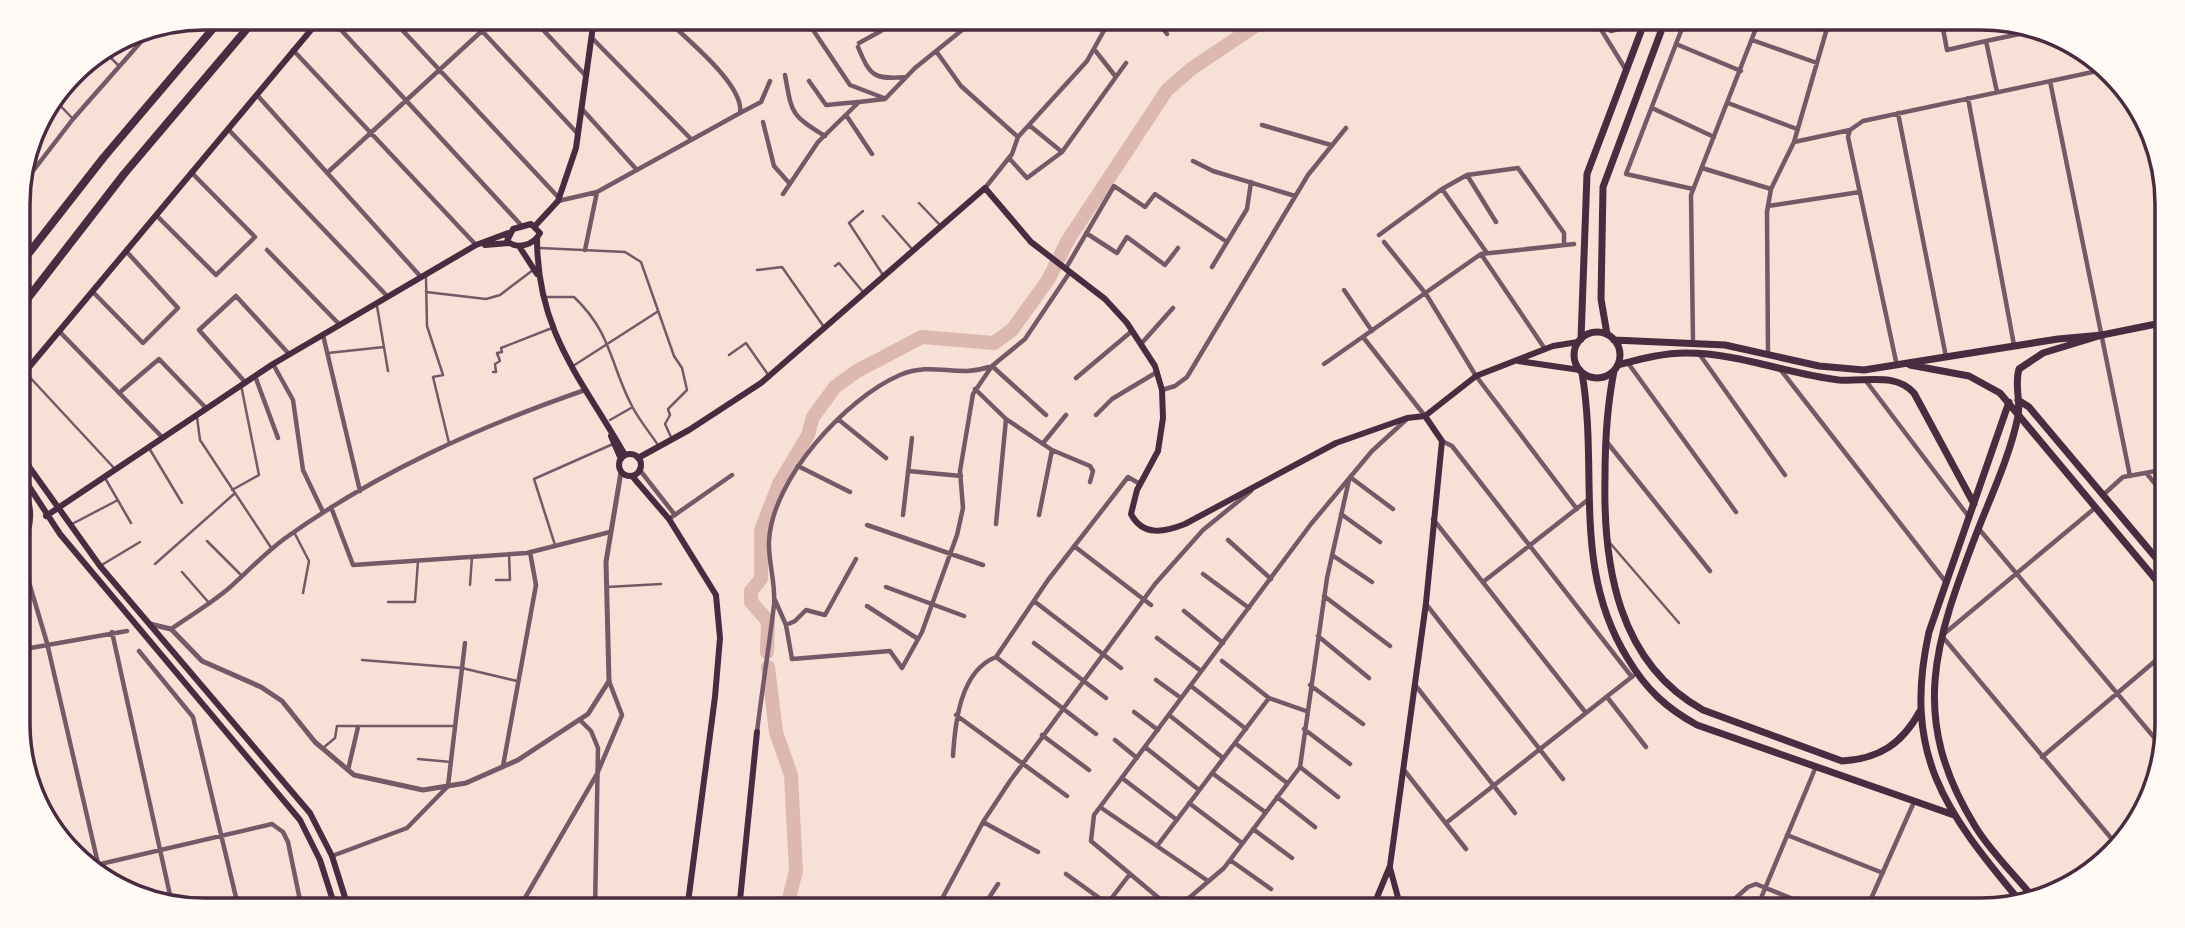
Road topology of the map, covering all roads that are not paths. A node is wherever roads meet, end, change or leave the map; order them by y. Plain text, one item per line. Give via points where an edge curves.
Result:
1 (212, 30) edge
2 (246, 30) edge
3 (310, 30) edge
4 (341, 30) edge
5 (402, 30) edge
6 (543, 30) edge
7 (593, 30) edge
8 (677, 30) edge
9 (812, 30) edge
10 (882, 30) edge
11 (961, 30) edge
12 (1104, 30) edge
13 (1164, 30) edge
14 (1601, 30) edge
15 (1642, 30) edge
16 (1661, 30) edge
17 (1681, 30) edge
18 (1756, 30) edge
19 (1827, 30) edge
20 (1943, 30) edge
21 (482, 31) joint
22 (1167, 34) dead end
23 (2019, 34) edge
24 (592, 38) junction
25 (1752, 40) junction
26 (1986, 41) junction
27 (141, 42) edge
28 (1676, 44) junction
29 (1094, 49) junction
30 (293, 50) junction
31 (936, 51) junction
32 (110, 57) edge
33 (1126, 63) dead end
34 (1817, 63) junction
35 (119, 66) junction
36 (441, 71) junction
37 (1626, 71) junction
38 (1741, 71) junction
39 (2094, 72) edge
40 (785, 75) dead end
41 (587, 76) junction
42 (907, 76) junction
43 (1116, 77) junction
44 (770, 81) dead end
45 (809, 81) dead end
46 (2050, 81) junction
47 (1997, 92) junction
48 (257, 95) junction
49 (1968, 98) junction
50 (885, 99) junction
51 (408, 101) junction
52 (859, 102) junction
53 (1728, 103) junction
54 (60, 105) edge
55 (1651, 108) junction
56 (582, 109) junction
57 (740, 113) junction
58 (1898, 113) junction
59 (846, 115) junction
60 (73, 119) junction
61 (763, 122) dead end
62 (1029, 125) junction
63 (1262, 125) dead end
64 (1346, 128) dead end
65 (227, 129) junction
66 (1797, 129) junction
67 (1850, 130) junction
68 (370, 134) junction
69 (578, 135) junction
70 (825, 136) junction
71 (1018, 137) junction
72 (1714, 137) junction
73 (691, 139) junction
74 (1794, 142) junction
75 (1331, 145) junction
76 (1062, 152) junction
77 (872, 153) dead end
78 (1009, 158) junction
79 (1193, 161) dead end
80 (1702, 167) junction
81 (636, 170) junction
82 (33, 171) edge
83 (191, 172) junction
84 (327, 173) junction
85 (1466, 175) junction
86 (1251, 182) junction
87 (790, 184) junction
88 (985, 188) junction
89 (1442, 189) junction
90 (1693, 189) junction
91 (1771, 189) junction
92 (597, 192) junction
93 (1860, 192) junction
94 (783, 194) dead end
95 (1295, 196) junction
96 (558, 199) junction
97 (919, 203) dead end
98 (1768, 206) junction
99 (863, 211) dead end
100 (156, 215) junction
101 (883, 216) dead end
102 (1496, 222) dead end
103 (521, 225) junction
104 (536, 226) junction
105 (941, 227) junction
106 (509, 233) junction
107 (1086, 233) junction
108 (1379, 235) dead end
109 (537, 238) junction
110 (1227, 242) junction
111 (1384, 242) dead end
112 (509, 243) junction
113 (1574, 244) dead end
114 (476, 245) junction
115 (1564, 245) junction
116 (519, 246) junction
117 (537, 247) junction
118 (1178, 248) dead end
119 (267, 250) dead end
120 (585, 250) junction
121 (126, 251) junction
122 (914, 251) junction
123 (30, 252) edge
124 (1485, 254) junction
125 (835, 266) dead end
126 (1212, 267) dead end
127 (1068, 269) junction
128 (757, 270) dead end
129 (536, 273) junction
130 (423, 276) junction
131 (884, 278) junction
132 (1343, 290) dead end
133 (92, 291) junction
134 (426, 292) junction
135 (1426, 293) junction
136 (30, 295) edge
137 (865, 295) junction
138 (388, 297) junction
139 (543, 297) junction
140 (376, 303) junction
141 (1173, 308) dead end
142 (657, 312) junction
143 (339, 324) junction
144 (2155, 324) edge
145 (824, 327) junction
146 (552, 328) junction
147 (59, 331) junction
148 (1132, 331) junction
149 (1372, 331) junction
150 (323, 334) junction
151 (1607, 334) junction
152 (2102, 335) junction
153 (1363, 337) junction
154 (1580, 340) junction
155 (1614, 340) junction
156 (609, 343) junction
157 (1693, 343) junction
158 (1141, 344) junction
159 (2014, 346) junction
160 (384, 347) junction
161 (1545, 349) junction
162 (327, 353) junction
163 (1768, 353) junction
164 (289, 354) junction
165 (1699, 354) junction
166 (729, 355) dead end
167 (1946, 357) junction
168 (1512, 361) junction
169 (1628, 362) junction
170 (273, 364) junction
171 (1324, 364) dead end
172 (1909, 365) junction
173 (992, 366) junction
174 (30, 367) edge
175 (1779, 367) junction
176 (1897, 367) junction
177 (570, 368) junction
178 (1616, 368) junction
179 (388, 371) dead end
180 (1581, 371) junction
181 (493, 372) dead end
182 (1157, 372) junction
183 (255, 375) junction
184 (30, 376) edge
185 (769, 376) junction
186 (1476, 376) junction
187 (1076, 378) dead end
188 (1866, 382) junction
189 (243, 383) junction
190 (975, 389) junction
191 (585, 390) junction
192 (1162, 390) junction
193 (119, 393) junction
194 (2013, 401) junction
195 (205, 407) junction
196 (632, 407) junction
197 (197, 412) junction
198 (1046, 415) dead end
199 (1066, 415) dead end
200 (1096, 415) dead end
201 (2019, 415) junction
202 (1424, 416) junction
203 (1407, 418) junction
204 (1006, 419) junction
205 (610, 420) dead end
206 (839, 420) junction
207 (611, 434) junction
208 (161, 436) junction
209 (278, 438) dead end
210 (672, 438) junction
211 (912, 438) dead end
212 (1605, 440) junction
213 (1442, 441) junction
214 (1044, 442) junction
215 (449, 443) junction
216 (613, 444) junction
217 (658, 445) junction
218 (147, 446) junction
219 (1052, 450) junction
220 (623, 457) junction
221 (638, 458) junction
222 (886, 458) dead end
223 (30, 464) edge
224 (799, 466) junction
225 (114, 468) junction
226 (639, 470) junction
227 (908, 471) junction
228 (2155, 471) edge
229 (621, 472) junction
230 (2146, 473) junction
231 (103, 475) junction
232 (632, 475) junction
233 (732, 475) dead end
234 (1785, 475) dead end
235 (961, 476) junction
236 (2130, 476) junction
237 (1350, 477) junction
238 (1090, 482) dead end
239 (1140, 484) junction
240 (1260, 484) junction
241 (2155, 484) edge
242 (30, 491) edge
243 (360, 491) junction
244 (233, 492) junction
245 (850, 492) dead end
246 (2103, 495) junction
247 (1588, 499) junction
248 (118, 500) junction
249 (182, 503) dead end
250 (1974, 504) junction
251 (57, 507) junction
252 (331, 507) junction
253 (1986, 508) junction
254 (2095, 508) junction
255 (1393, 509) dead end
256 (1577, 509) junction
257 (323, 512) junction
258 (1736, 512) dead end
259 (1341, 514) junction
260 (903, 515) dead end
261 (1039, 515) dead end
262 (46, 516) junction
263 (672, 517) junction
264 (1969, 517) junction
265 (1433, 519) junction
266 (131, 523) dead end
267 (996, 524) dead end
268 (867, 525) dead end
269 (69, 526) junction
270 (1978, 529) junction
271 (294, 532) junction
272 (610, 533) junction
273 (1605, 538) junction
274 (1228, 540) dead end
275 (206, 541) dead end
276 (140, 542) dead end
277 (1380, 542) dead end
278 (1530, 545) junction
279 (555, 546) junction
280 (1074, 546) junction
281 (272, 549) junction
282 (530, 552) junction
283 (951, 553) junction
284 (1591, 553) junction
285 (1607, 553) junction
286 (509, 554) junction
287 (1332, 555) junction
288 (472, 557) junction
289 (2155, 557) edge
290 (856, 559) dead end
291 (418, 561) junction
292 (155, 564) dead end
293 (983, 565) dead end
294 (100, 566) junction
295 (1710, 571) dead end
296 (182, 572) dead end
297 (1203, 574) dead end
298 (2016, 574) junction
299 (242, 576) junction
300 (1270, 579) junction
301 (2155, 579) edge
302 (496, 580) dead end
303 (1372, 582) dead end
304 (1483, 582) junction
305 (1945, 582) junction
306 (661, 584) dead end
307 (470, 585) dead end
308 (30, 586) edge
309 (607, 587) junction
310 (886, 587) dead end
311 (303, 593) dead end
312 (1324, 597) junction
313 (1143, 599) junction
314 (775, 600) junction
315 (1034, 601) junction
316 (388, 602) dead end
317 (1426, 603) junction
318 (210, 604) junction
319 (932, 604) junction
320 (1151, 605) dead end
321 (867, 606) dead end
322 (1249, 608) junction
323 (1184, 611) dead end
324 (964, 616) dead end
325 (1679, 622) dead end
326 (150, 625) junction
327 (786, 625) junction
328 (171, 629) junction
329 (127, 631) dead end
330 (112, 632) junction
331 (1929, 632) junction
332 (1318, 635) junction
333 (1941, 636) junction
334 (1157, 638) dead end
335 (918, 639) junction
336 (47, 643) junction
337 (465, 643) dead end
338 (1034, 643) dead end
339 (1223, 643) junction
340 (1390, 646) dead end
341 (30, 647) edge
342 (139, 651) dead end
343 (1103, 654) junction
344 (996, 657) junction
345 (362, 660) dead end
346 (1222, 661) dead end
347 (2155, 661) edge
348 (462, 668) junction
349 (1121, 668) dead end
350 (1201, 671) junction
351 (1634, 675) junction
352 (1658, 676) junction
353 (1369, 678) dead end
354 (1084, 679) junction
355 (1156, 680) dead end
356 (517, 681) junction
357 (610, 681) junction
358 (1413, 683) junction
359 (1310, 685) junction
360 (1191, 686) junction
361 (1646, 686) junction
362 (2117, 694) junction
363 (1606, 697) junction
364 (1106, 698) dead end
365 (1181, 698) junction
366 (1269, 698) junction
367 (1063, 708) junction
368 (1306, 711) junction
369 (1920, 711) junction
370 (1134, 712) dead end
371 (1586, 713) junction
372 (956, 715) junction
373 (1169, 715) junction
374 (580, 720) junction
375 (1363, 724) dead end
376 (455, 726) junction
377 (358, 727) junction
378 (1246, 729) junction
379 (1304, 729) junction
380 (1158, 730) junction
381 (757, 732) joint
382 (1096, 734) dead end
383 (1042, 735) junction
384 (2155, 738) edge
385 (1115, 740) dead end
386 (1235, 743) junction
387 (1145, 747) junction
388 (1646, 747) dead end
389 (323, 748) junction
390 (1539, 749) junction
391 (953, 755) dead end
392 (2042, 757) junction
393 (1137, 758) junction
394 (1223, 758) junction
395 (418, 759) dead end
396 (451, 762) junction
397 (1023, 763) junction
398 (1350, 764) dead end
399 (503, 766) junction
400 (1300, 767) junction
401 (1402, 769) junction
402 (1815, 769) junction
403 (348, 770) junction
404 (1089, 770) dead end
405 (1212, 773) junction
406 (597, 774) junction
407 (1122, 778) junction
408 (1563, 779) dead end
409 (1287, 783) junction
410 (1494, 785) junction
411 (448, 786) junction
412 (1199, 790) junction
413 (1067, 796) dead end
414 (1277, 797) junction
415 (1338, 797) dead end
416 (1914, 802) junction
417 (1189, 803) junction
418 (1100, 807) junction
419 (1265, 813) junction
420 (1516, 813) dead end
421 (1954, 816) junction
422 (1177, 820) junction
423 (984, 821) junction
424 (1446, 823) junction
425 (1315, 827) dead end
426 (1253, 829) junction
427 (1787, 835) junction
428 (220, 836) junction
429 (2111, 839) edge
430 (1242, 843) junction
431 (1157, 846) junction
432 (162, 849) junction
433 (1466, 849) dead end
434 (1038, 852) dead end
435 (332, 856) junction
436 (93, 858) edge
437 (1292, 859) dead end
438 (1230, 860) junction
439 (100, 864) edge
440 (1390, 866) junction
441 (1883, 873) junction
442 (1066, 874) dead end
443 (1130, 874) junction
444 (1208, 881) junction
445 (998, 884) dead end
446 (1766, 887) junction
447 (1271, 889) dead end
448 (2028, 892) edge
449 (170, 895) edge
450 (2015, 895) edge
451 (236, 898) edge
452 (299, 898) edge
453 (332, 898) edge
454 (345, 898) edge
455 (525, 898) edge
456 (595, 898) edge
457 (688, 898) edge
458 (740, 898) edge
459 (942, 898) edge
460 (989, 898) edge
461 (1099, 898) edge
462 (1112, 898) edge
463 (1159, 898) edge
464 (1188, 898) edge
465 (1377, 898) edge
466 (1400, 898) edge
467 (1736, 898) edge
468 (1761, 898) edge
469 (1792, 898) edge
470 (1872, 898) edge

1 - 123 highway
2 - 136 highway via 124,174
3 - 30 main road
4 - 51 street
5 - 36 street
6 - 41 street
7 - 24 main road
8 - 57 street via 736,88
9 - 50 street via 850,85
10 - 42 street via 859,45 867,69 887,79
11 - 31 street
12 - 29 street
13 - 22 street
14 - 37 street
15 - 37 main road
16 - 151 main road via 1602,187 1601,299
17 - 28 street
18 - 25 street
19 - 34 street
20 - 26 street via 1947,50
21 - 36 street
21 - 69 street
23 - 26 street
24 - 41 main road
24 - 73 street
25 - 34 street
25 - 38 street
26 - 47 street
27 - 35 street
28 - 38 street
28 - 55 street
29 - 43 street
29 - 62 street
30 - 48 main road
30 - 68 street
31 - 42 street
31 - 71 street via 961,86
32 - 35 lane
33 - 43 street
34 - 66 street
35 - 60 street
36 - 51 street
36 - 96 street
37 - 154 main road via 1587,174
38 - 53 street
39 - 46 street
40 - 70 street via 791,111
41 - 56 main road
42 - 50 street
43 - 76 street
44 - 57 street via 761,102
45 - 52 street via 826,106
46 - 47 street
46 - 152 street
47 - 49 street
48 - 65 main road
48 - 84 street
49 - 58 street
49 - 159 street
50 - 52 street
51 - 68 street
51 - 103 street
52 - 59 street
53 - 66 street
53 - 72 street
54 - 60 lane
55 - 72 street
55 - 90 street via 1626,174
56 - 69 main road
56 - 81 street
57 - 73 street
58 - 67 street via 1863,121
58 - 167 street
59 - 70 street
59 - 77 street
60 - 82 street
61 - 87 street via 774,166
62 - 71 street
62 - 76 street
63 - 75 street
64 - 75 street
65 - 83 main road
65 - 138 street
66 - 74 street
67 - 74 street
67 - 93 street
68 - 84 street
68 - 114 street
69 - 96 main road
70 - 87 street
71 - 78 street
72 - 80 street
73 - 81 street
74 - 91 street
75 - 95 street
76 - 78 street via 1027,178
78 - 88 street
79 - 86 street
80 - 90 street
80 - 91 street
81 - 92 street
83 - 100 main road
83 - 100 street via 255,237 216,275
84 - 130 street
85 - 89 street
85 - 102 street
85 - 115 street via 1518,168 1564,233
86 - 95 street
86 - 110 street via 1247,209
87 - 94 street
88 - 105 main road
88 - 127 main road via 1031,242
89 - 108 street
89 - 124 street
90 - 157 street
91 - 98 street
92 - 96 street
92 - 120 street
93 - 98 street
93 - 176 street
95 - 192 street via 1187,377
96 - 104 main road
97 - 105 lane
98 - 163 street
99 - 131 lane via 849,223
100 - 121 main road
101 - 122 lane
103 - 104 main road
103 - 106 main road
104 - 109 main road
105 - 122 main road
106 - 112 main road
106 - 114 main road
107 - 110 street via 1114,186 1145,208 1155,194
107 - 118 street via 1117,253 1127,237 1165,265
107 - 127 street
109 - 116 main road
109 - 117 main road
110 - 126 street
111 - 135 street
112 - 114 main road
112 - 116 main road
113 - 115 street
114 - 130 main road
115 - 124 street
116 - 129 main road
117 - 120 lane
117 - 129 main road
119 - 143 street
120 - 142 lane via 625,252 641,262
121 - 133 main road
121 - 133 street via 178,308 143,343
122 - 131 main road
124 - 135 street
124 - 161 street
125 - 137 lane via 839,263
127 - 148 main road via 1105,299
127 - 173 street via 1025,339
128 - 145 lane via 782,267
129 - 134 lane via 486,299
129 - 139 main road
130 - 134 lane
130 - 138 main road
131 - 137 main road
132 - 149 street
133 - 147 main road
134 - 215 lane via 427,326 443,374 433,377
135 - 149 street
135 - 186 street
137 - 145 main road
138 - 140 main road
139 - 146 main road
139 - 156 lane via 574,297 591,313
140 - 143 main road
140 - 160 lane
141 - 158 street
142 - 156 lane
142 - 210 lane via 687,390 668,409 665,424
143 - 150 main road
144 - 152 main road
145 - 185 main road
146 - 177 main road
146 - 181 lane via 501,348
147 - 174 main road
147 - 193 street
148 - 158 main road
148 - 187 street
149 - 153 street
150 - 162 street
150 - 164 main road
151 - 154 main road via 1591,333
151 - 155 main road
152 - 159 main road
152 - 194 main road via 2025,362 2016,378
152 - 236 street
153 - 171 street
153 - 202 street
154 - 161 main road
154 - 180 main road via 1574,356
155 - 157 main road
155 - 178 main road via 1619,349
156 - 177 lane
156 - 196 lane
157 - 163 main road
158 - 182 main road
159 - 167 main road
160 - 162 lane
160 - 179 lane
161 - 168 main road
162 - 243 street
163 - 176 main road via 1841,369
164 - 170 main road
164 - 189 street via 236,296 199,330
165 - 169 main road via 1658,354
165 - 175 main road
165 - 234 street
166 - 185 lane via 746,343
167 - 172 main road
168 - 180 main road
168 - 186 main road
169 - 178 main road
169 - 258 street
170 - 183 main road
170 - 257 street via 293,400 303,470
172 - 176 main road
172 - 194 main road via 1969,376
173 - 190 street
173 - 198 street
173 - 206 street via 974,372 919,368 881,384
175 - 188 main road
175 - 305 street
177 - 191 main road
178 - 180 main road via 1599,378
178 - 212 main road
180 - 247 main road via 1589,413
182 - 192 main road
182 - 200 street via 1112,399
183 - 189 main road
183 - 209 street
184 - 225 lane
185 - 210 main road
186 - 202 main road
186 - 256 street
188 - 250 main road via 1893,379 1907,385
188 - 264 street
189 - 195 main road
189 - 244 lane via 259,475
190 - 204 street
190 - 235 street
191 - 207 main road
191 - 215 street via 508,416
192 - 239 main road via 1158,451
193 - 195 street via 159,359
193 - 208 street
194 - 201 main road
194 - 246 main road via 2029,407
194 - 250 main road
195 - 197 main road
196 - 205 lane
196 - 217 lane
197 - 208 main road
197 - 244 lane via 200,440
199 - 214 street
201 - 253 main road
201 - 254 main road
202 - 203 main road
202 - 213 main road
203 - 237 street
203 - 240 main road via 1336,443
204 - 214 street
204 - 267 street
206 - 222 street
206 - 224 street
207 - 216 main road
207 - 220 main road
208 - 218 main road
210 - 217 main road
211 - 227 street
212 - 273 main road
212 - 295 street
213 - 265 main road
213 - 278 street via 1452,446
214 - 219 street
215 - 243 street
216 - 220 main road
216 - 279 lane via 534,479
217 - 221 main road
218 - 225 main road
218 - 249 lane
219 - 238 street via 1090,466
219 - 261 street
220 - 221 main road
220 - 229 main road
221 - 226 main road
223 - 251 main road
224 - 245 street
224 - 314 street via 769,539
225 - 231 main road
226 - 232 main road
226 - 263 street
227 - 235 street
227 - 260 street
228 - 230 street
229 - 232 main road
229 - 272 street
230 - 236 street
230 - 241 street
231 - 248 lane
231 - 251 main road
232 - 263 main road
233 - 263 street
235 - 283 street via 963,508
236 - 246 street
237 - 255 street
237 - 259 street
237 - 300 street
239 - 240 main road via 1131,514 1136,524 1158,532 1185,524
239 - 280 street via 1128,477
240 - 313 street via 1203,530
242 - 262 main road
243 - 252 street
244 - 281 lane
244 - 292 lane
246 - 289 main road
247 - 256 street
247 - 284 main road
248 - 266 lane
248 - 269 lane
250 - 253 main road
250 - 264 main road
251 - 262 main road
251 - 269 main road
252 - 257 street
252 - 291 street via 353,565
253 - 270 main road
254 - 298 street
254 - 301 main road
256 - 278 street
257 - 271 street
259 - 277 street
259 - 287 street
262 - 453 main road via 300,820
263 - 457 main road via 716,595 720,638
264 - 305 main road
265 - 304 street
265 - 317 main road
268 - 283 street
269 - 294 main road
270 - 298 street
270 - 333 main road
271 - 281 street
271 - 311 lane via 309,561
272 - 279 street
272 - 309 street
273 - 285 main road
273 - 325 lane
274 - 300 street
275 - 299 lane
276 - 294 lane
278 - 304 street
278 - 351 street
279 - 282 street
280 - 313 street
280 - 315 street
281 - 299 street
282 - 286 street
282 - 356 street via 537,585
283 - 293 street
283 - 319 street
284 - 285 main road
284 - 351 main road via 1604,614
285 - 352 main road via 1619,608
286 - 288 street
286 - 302 lane via 510,580
287 - 303 street
287 - 312 street
288 - 291 street
288 - 307 lane
290 - 327 street via 825,615 806,610
291 - 316 lane via 415,602
294 - 326 main road
296 - 318 lane
297 - 322 street
298 - 333 street
298 - 362 street
299 - 318 street
300 - 322 street
304 - 371 street
305 - 331 main road
306 - 309 lane
308 - 336 street
309 - 357 street
310 - 319 street
312 - 332 street
312 - 340 street
313 - 320 street
313 - 343 street
314 - 327 street
314 - 381 street
315 - 343 street
315 - 344 street
317 - 358 main road
317 - 390 street
318 - 328 street
319 - 324 street
319 - 335 street
321 - 335 street
322 - 339 street
323 - 339 street
326 - 328 street
326 - 435 main road via 310,813
327 - 335 street via 792,659 890,651 902,668
328 - 389 street via 202,661 282,701
329 - 330 street
330 - 336 street
330 - 432 street
331 - 333 street
331 - 369 main road via 1920,671
332 - 353 street
332 - 359 street
333 - 392 street
333 - 448 main road via 1933,673 1940,749 1953,786 1976,828
334 - 350 street
336 - 341 street
336 - 436 street
337 - 348 street
338 - 354 street
339 - 350 street
342 - 428 street via 193,717
343 - 349 street
343 - 354 street
344 - 367 street
344 - 372 street via 987,661 961,697
345 - 348 lane
346 - 366 street
347 - 362 street
348 - 356 lane
348 - 376 street
350 - 360 street
351 - 361 main road
351 - 363 street
352 - 361 main road
352 - 369 main road via 1703,710 1842,761 1871,757 1897,743
354 - 364 street
354 - 367 street
355 - 365 street
356 - 399 street
357 - 374 street
357 - 406 street via 622,715
358 - 401 main road
358 - 410 street
359 - 368 street
359 - 375 street
360 - 365 street
360 - 378 street
361 - 402 main road via 1675,713 1696,724
362 - 384 street
362 - 392 street
363 - 371 street
363 - 388 street
365 - 373 street
366 - 368 street
366 - 378 street
367 - 382 street
367 - 383 street
368 - 379 street
369 - 421 main road via 1927,752
370 - 380 street
371 - 390 street
372 - 391 street
372 - 397 street
373 - 380 street
373 - 394 street
374 - 399 street
374 - 406 street via 598,748
376 - 377 lane
376 - 396 street
377 - 389 lane via 337,726 335,738
377 - 403 street
378 - 386 street
379 - 398 street
379 - 400 street
380 - 387 street
381 - 458 main road
383 - 397 street
383 - 404 street
385 - 393 street
386 - 394 street
386 - 409 street
387 - 393 street
387 - 412 street
389 - 403 street
390 - 408 street
390 - 410 street
392 - 429 street
393 - 407 street
394 - 405 street
395 - 396 lane
396 - 411 street
397 - 413 street
397 - 423 street
399 - 411 street
400 - 409 street
400 - 415 street
401 - 424 street
401 - 440 main road
402 - 416 main road
402 - 427 street
403 - 411 street via 423,790
405 - 412 street
405 - 419 street
406 - 455 street
406 - 456 street
407 - 418 street
407 - 422 street
409 - 414 street
410 - 420 street
410 - 424 street
411 - 435 street via 407,828
412 - 417 street
414 - 419 street
414 - 425 street
416 - 421 main road
416 - 441 street
417 - 422 street
417 - 430 street
418 - 431 street
418 - 443 street via 1094,815 1091,841
419 - 426 street
421 - 450 main road
422 - 431 street
423 - 434 street
423 - 459 street
424 - 433 street
426 - 430 street
426 - 437 street
427 - 441 street
427 - 446 street
428 - 432 street
428 - 451 street
428 - 452 street via 272,824 283,832
430 - 438 street
431 - 444 street
432 - 439 street
432 - 449 street
435 - 454 main road
438 - 444 street
438 - 447 street
440 - 465 main road
440 - 466 main road
441 - 470 street
442 - 461 street
443 - 462 street
443 - 463 street
444 - 464 street
445 - 460 street
446 - 467 street via 1756,884
446 - 468 street
446 - 469 street

